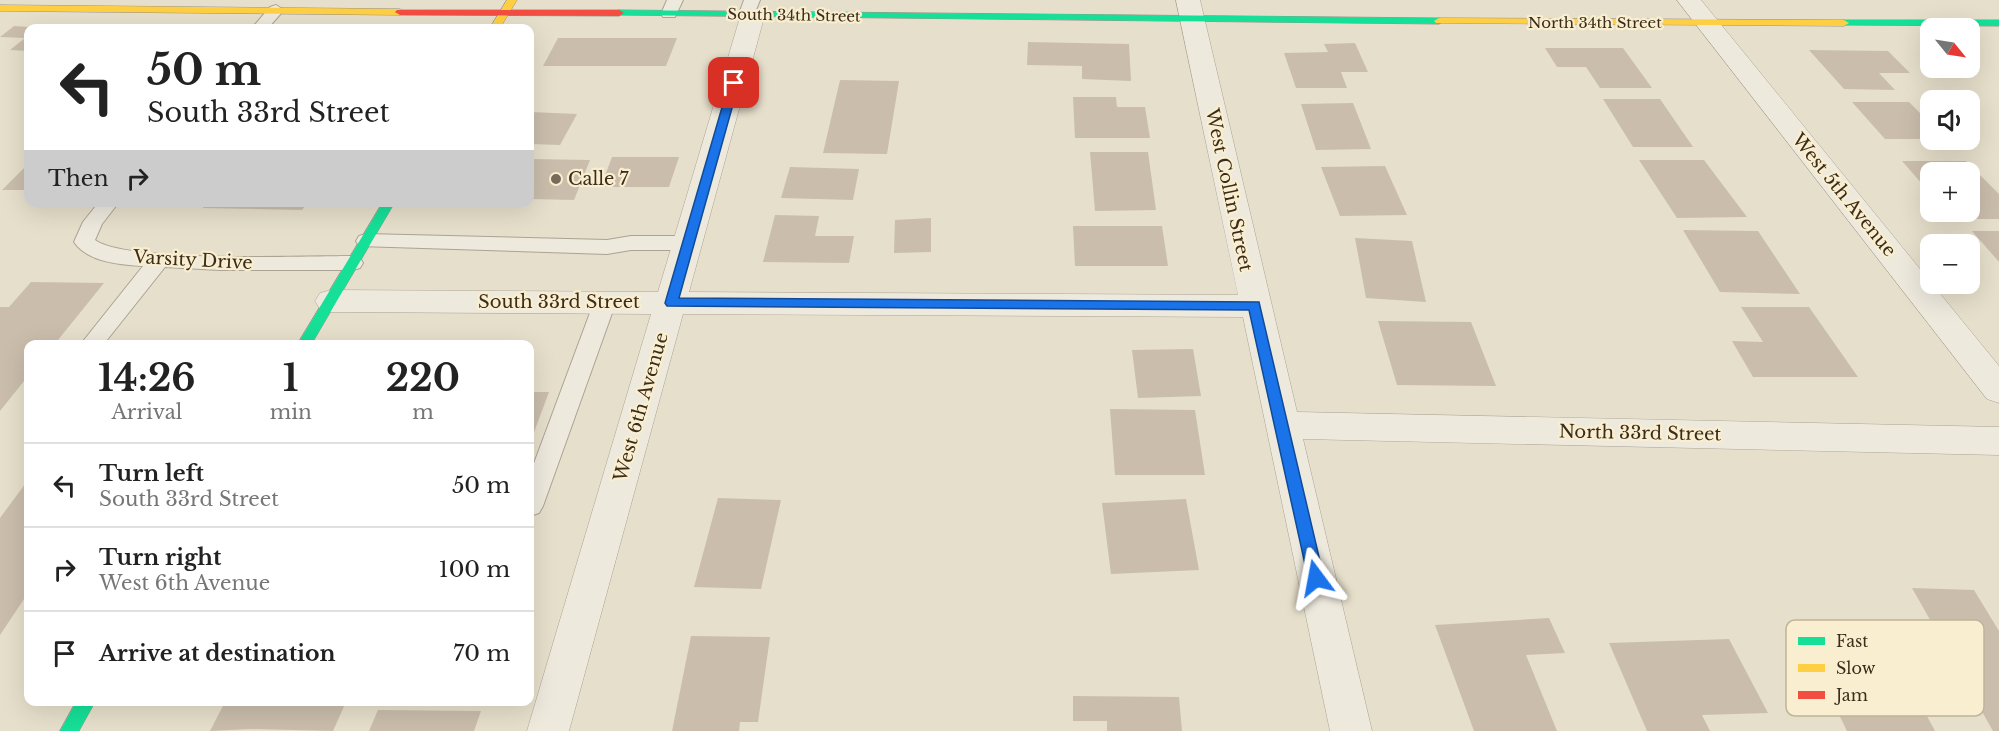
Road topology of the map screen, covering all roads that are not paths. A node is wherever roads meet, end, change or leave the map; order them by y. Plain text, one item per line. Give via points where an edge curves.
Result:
1 (512, 0) edge
2 (1689, 0) edge
3 (358, 6) edge
4 (672, 7) edge
5 (0, 8) edge
6 (751, 9) edge
7 (1190, 9) edge
8 (276, 10) junction
9 (505, 12) junction
10 (1707, 23) junction
11 (1999, 23) edge
12 (264, 24) edge
13 (498, 24) edge
14 (106, 207) edge
15 (386, 207) edge
16 (366, 241) junction
17 (688, 243) junction
18 (159, 260) junction
19 (353, 263) junction
20 (331, 301) junction
21 (605, 302) junction
22 (671, 303) junction
23 (1255, 306) junction
24 (95, 340) edge
25 (307, 340) edge
26 (1999, 390) edge
27 (1282, 426) junction
28 (1999, 441) edge
29 (534, 495) edge
30 (84, 706) edge
31 (69, 731) edge
32 (548, 731) edge
33 (1351, 731) edge

1 - 9 street
2 - 10 street, West 5th Avenue
3 - 8 street, South 34th Street
3 - 9 street, South 34th Street
4 - 6 street, South 34th Street
4 - 9 street, South 34th Street
5 - 8 street, South 34th Street
6 - 7 street, South 34th Street
6 - 17 street, West 6th Avenue
7 - 10 street, North 34th Street
7 - 23 street, West Collin Street
8 - 12 lane
9 - 13 street
10 - 11 street, North 34th Street
10 - 26 street, West 5th Avenue
14 - 18 lane, Varsity Drive via 84,242 96,251
15 - 16 street
16 - 17 lane via 607,247
16 - 19 street
17 - 22 street, West 6th Avenue
18 - 19 lane, Varsity Drive
18 - 24 lane
19 - 20 street
20 - 21 street, South 33rd Street
20 - 25 street
21 - 22 street, South 33rd Street
21 - 29 lane
22 - 23 street, South 33rd Street
22 - 32 street, West 6th Avenue
23 - 27 street, West Collin Street
27 - 28 street, North 33rd Street
27 - 33 street, West Collin Street
30 - 31 street

